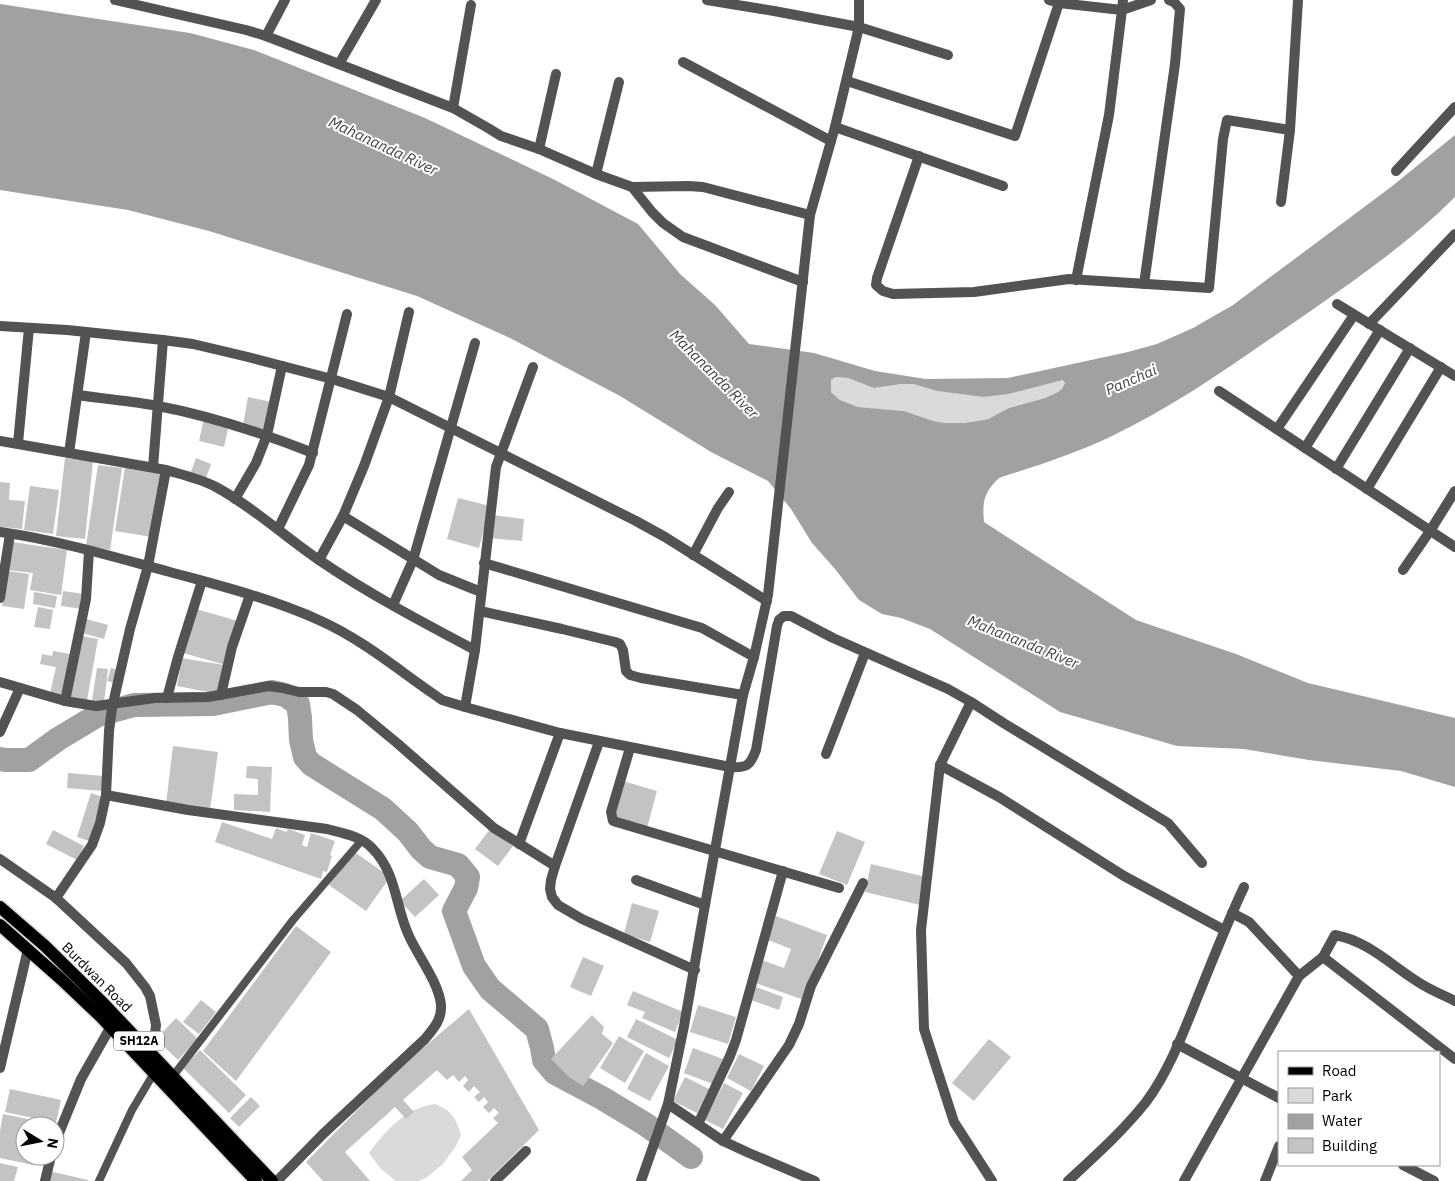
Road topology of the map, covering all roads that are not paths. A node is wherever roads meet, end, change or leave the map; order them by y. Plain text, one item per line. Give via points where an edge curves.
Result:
1 (117, 0) edge
2 (285, 0) edge
3 (376, 0) edge
4 (707, 0) edge
5 (859, 0) edge
6 (1151, 0) edge
7 (1169, 0) edge
8 (1298, 0) edge
9 (1054, 2) edge
10 (471, 4) dead end
11 (1122, 5) edge
12 (859, 27) junction
13 (266, 36) junction
14 (948, 55) dead end
15 (683, 62) dead end
16 (339, 64) junction
17 (556, 74) dead end
18 (847, 80) junction
19 (619, 82) dead end
20 (1455, 107) edge
21 (453, 108) junction
22 (835, 127) junction
23 (1290, 130) junction
24 (831, 141) junction
25 (539, 149) junction
26 (919, 156) junction
27 (1396, 171) dead end
28 (596, 174) junction
29 (1003, 186) dead end
30 (632, 187) junction
31 (1281, 202) dead end
32 (810, 215) junction
33 (1455, 234) edge
34 (1076, 280) junction
35 (803, 282) junction
36 (1144, 284) junction
37 (1337, 304) dead end
38 (409, 312) dead end
39 (348, 314) dead end
40 (1354, 315) junction
41 (1369, 324) junction
42 (0, 326) edge
43 (29, 328) junction
44 (1380, 330) junction
45 (86, 332) junction
46 (163, 340) junction
47 (475, 343) dead end
48 (1410, 348) junction
49 (282, 366) junction
50 (533, 367) dead end
51 (1441, 367) junction
52 (1455, 376) edge
53 (332, 380) junction
54 (1219, 391) dead end
55 (78, 395) junction
56 (389, 397) junction
57 (158, 406) junction
58 (451, 428) junction
59 (1277, 430) junction
60 (268, 435) junction
61 (0, 441) edge
62 (18, 443) junction
63 (1305, 448) junction
64 (69, 453) junction
65 (313, 453) junction
66 (501, 453) junction
67 (153, 467) junction
68 (1336, 469) junction
69 (166, 470) junction
70 (1366, 489) junction
71 (1455, 490) edge
72 (729, 492) dead end
73 (235, 499) junction
74 (343, 516) junction
75 (278, 529) junction
76 (1430, 531) junction
77 (5, 533) edge
78 (1455, 547) edge
79 (89, 551) junction
80 (693, 555) junction
81 (319, 560) junction
82 (413, 560) junction
83 (484, 563) junction
84 (148, 566) junction
85 (1403, 570) dead end
86 (202, 581) junction
87 (481, 592) junction
88 (250, 595) junction
89 (0, 598) edge
90 (766, 601) junction
91 (392, 605) junction
92 (480, 611) junction
93 (475, 650) junction
94 (865, 653) junction
95 (754, 657) junction
96 (0, 682) edge
97 (20, 688) junction
98 (220, 695) junction
99 (744, 695) junction
100 (167, 698) junction
101 (66, 701) junction
102 (971, 702) junction
103 (465, 707) junction
104 (112, 709) junction
105 (0, 732) edge
106 (560, 733) junction
107 (598, 742) junction
108 (630, 748) junction
109 (826, 754) dead end
110 (940, 765) junction
111 (730, 767) junction
112 (106, 795) junction
113 (362, 840) junction
114 (519, 844) junction
115 (715, 850) junction
116 (0, 859) edge
117 (1202, 863) dead end
118 (555, 866) junction
119 (784, 871) junction
120 (636, 880) dead end
121 (863, 883) dead end
122 (1244, 887) dead end
123 (839, 888) dead end
124 (56, 898) junction
125 (705, 905) junction
126 (0, 907) edge
127 (1232, 913) junction
128 (0, 925) edge
129 (1224, 930) junction
130 (28, 949) junction
131 (1322, 957) junction
132 (694, 970) junction
133 (1299, 976) junction
134 (1455, 1001) edge
135 (110, 1028) junction
136 (1178, 1044) junction
137 (148, 1050) junction
138 (1455, 1060) edge
139 (0, 1068) edge
140 (154, 1073) junction
141 (173, 1076) junction
142 (1242, 1079) junction
143 (1278, 1097) edge
144 (668, 1104) junction
145 (65, 1118) edge
146 (698, 1124) junction
147 (723, 1141) junction
148 (1278, 1148) edge
149 (526, 1151) dead end
150 (49, 1166) edge
151 (1405, 1166) edge
152 (45, 1181) edge
153 (99, 1181) edge
154 (256, 1181) edge
155 (272, 1181) edge
156 (277, 1181) edge
157 (495, 1181) edge
158 (641, 1181) edge
159 (815, 1181) edge
160 (992, 1181) edge
161 (1068, 1181) edge
162 (1184, 1181) edge
163 (1265, 1181) edge
164 (1434, 1181) edge

1 - 13 street
2 - 13 street
3 - 16 street
4 - 12 street
5 - 12 street
6 - 11 street
7 - 36 street via 1180,8 1180,17
8 - 23 street
9 - 11 street
9 - 18 street via 1015,136
10 - 21 street
11 - 34 street via 1109,115
12 - 14 street
12 - 18 street
13 - 16 street
15 - 24 street
16 - 21 street
17 - 25 street
18 - 22 street
19 - 28 street
20 - 27 street
21 - 25 street via 501,136
22 - 24 street
22 - 26 street
23 - 31 street
23 - 36 street via 1227,120 1209,288
24 - 32 street
25 - 28 street
26 - 29 street
26 - 34 street via 877,278 879,289 893,294 974,292
28 - 30 street
30 - 32 street via 703,187
30 - 35 street via 663,223 683,237
32 - 35 street
33 - 41 street
34 - 36 street
35 - 90 street
37 - 40 street
38 - 56 street
39 - 53 street
40 - 41 street
40 - 59 street
41 - 44 street
42 - 43 street
43 - 45 street
43 - 62 street
44 - 48 street
44 - 63 street
45 - 46 street
45 - 55 street
46 - 49 street
46 - 57 street
47 - 58 street
48 - 51 street
48 - 68 street
49 - 53 street
49 - 60 street
50 - 66 street
51 - 52 street
51 - 70 street
53 - 56 street
53 - 65 street
54 - 59 street
55 - 57 street
55 - 64 street
56 - 58 street
56 - 74 street
57 - 60 street
57 - 67 street
58 - 66 street
58 - 82 street
59 - 63 street
60 - 65 street
60 - 73 street
61 - 62 street
62 - 64 street
63 - 68 street
64 - 67 street
65 - 75 street
66 - 80 street via 636,521
66 - 83 street via 496,467
67 - 69 street
68 - 70 street
69 - 73 street via 216,487
69 - 84 street
70 - 76 street
71 - 76 street
72 - 80 street
73 - 75 street
74 - 81 street
74 - 82 street
75 - 81 street
76 - 78 street
76 - 85 street
77 - 79 street
77 - 89 street
79 - 84 street
79 - 101 street via 86,599
80 - 90 street
81 - 91 street
82 - 87 street
82 - 91 street
83 - 87 street
83 - 95 street via 702,628
84 - 86 street
84 - 104 street
86 - 88 street
86 - 100 street
87 - 92 street
88 - 98 street
88 - 103 street via 322,622 360,643 442,700
90 - 95 street
91 - 93 street
92 - 93 street
92 - 99 street via 620,644 626,671 630,675
93 - 103 street
94 - 102 street
94 - 109 street
94 - 111 street via 792,616 779,620 756,750 746,766
95 - 99 street
96 - 97 street
97 - 101 street
97 - 105 street
98 - 100 street
98 - 114 street via 268,686 333,694 397,743 494,828
99 - 111 street
100 - 104 street
101 - 104 street
102 - 110 street
102 - 117 street via 1168,823
103 - 106 street
104 - 112 street
106 - 107 street
106 - 114 street
107 - 108 street
107 - 118 street
108 - 111 street
108 - 115 street via 610,812 613,821
110 - 129 street via 999,797 1124,876
110 - 160 street via 921,930 924,1029 954,1122
111 - 115 street
112 - 113 street via 327,829
112 - 124 street via 92,845
113 - 141 lane via 293,920
113 - 156 street via 372,847 390,873 409,936 439,992 440,1016 425,1039
114 - 118 street
115 - 119 street
115 - 125 street
116 - 124 street
118 - 132 street via 550,889 558,905
119 - 123 street
119 - 146 street via 736,1040
120 - 125 street
121 - 147 street via 811,986 789,1045
122 - 127 street
124 - 137 street via 126,963 145,987 156,1025
125 - 132 street
126 - 137 main road, Burdwan Road / SH12A via 71,970
127 - 129 street
127 - 133 street via 1249,922
128 - 130 main road, Burdwan Road / SH12A
129 - 136 street
130 - 135 main road, Burdwan Road / SH12A
130 - 139 street
131 - 133 street
131 - 134 street via 1335,935 1346,937
131 - 138 street
132 - 144 street
133 - 142 street
135 - 140 main road, Burdwan Road / SH12A
135 - 145 street via 81,1078
136 - 142 street
136 - 161 street via 1146,1101 1122,1130
137 - 141 main road, Burdwan Road / SH12A
140 - 153 lane via 132,1110
140 - 154 main road, Burdwan Road / SH12A
141 - 155 main road, Burdwan Road / SH12A
142 - 143 street
142 - 162 street
144 - 146 street
144 - 158 street
146 - 147 street
147 - 159 street
148 - 163 street
149 - 157 street
150 - 152 street
151 - 164 street

